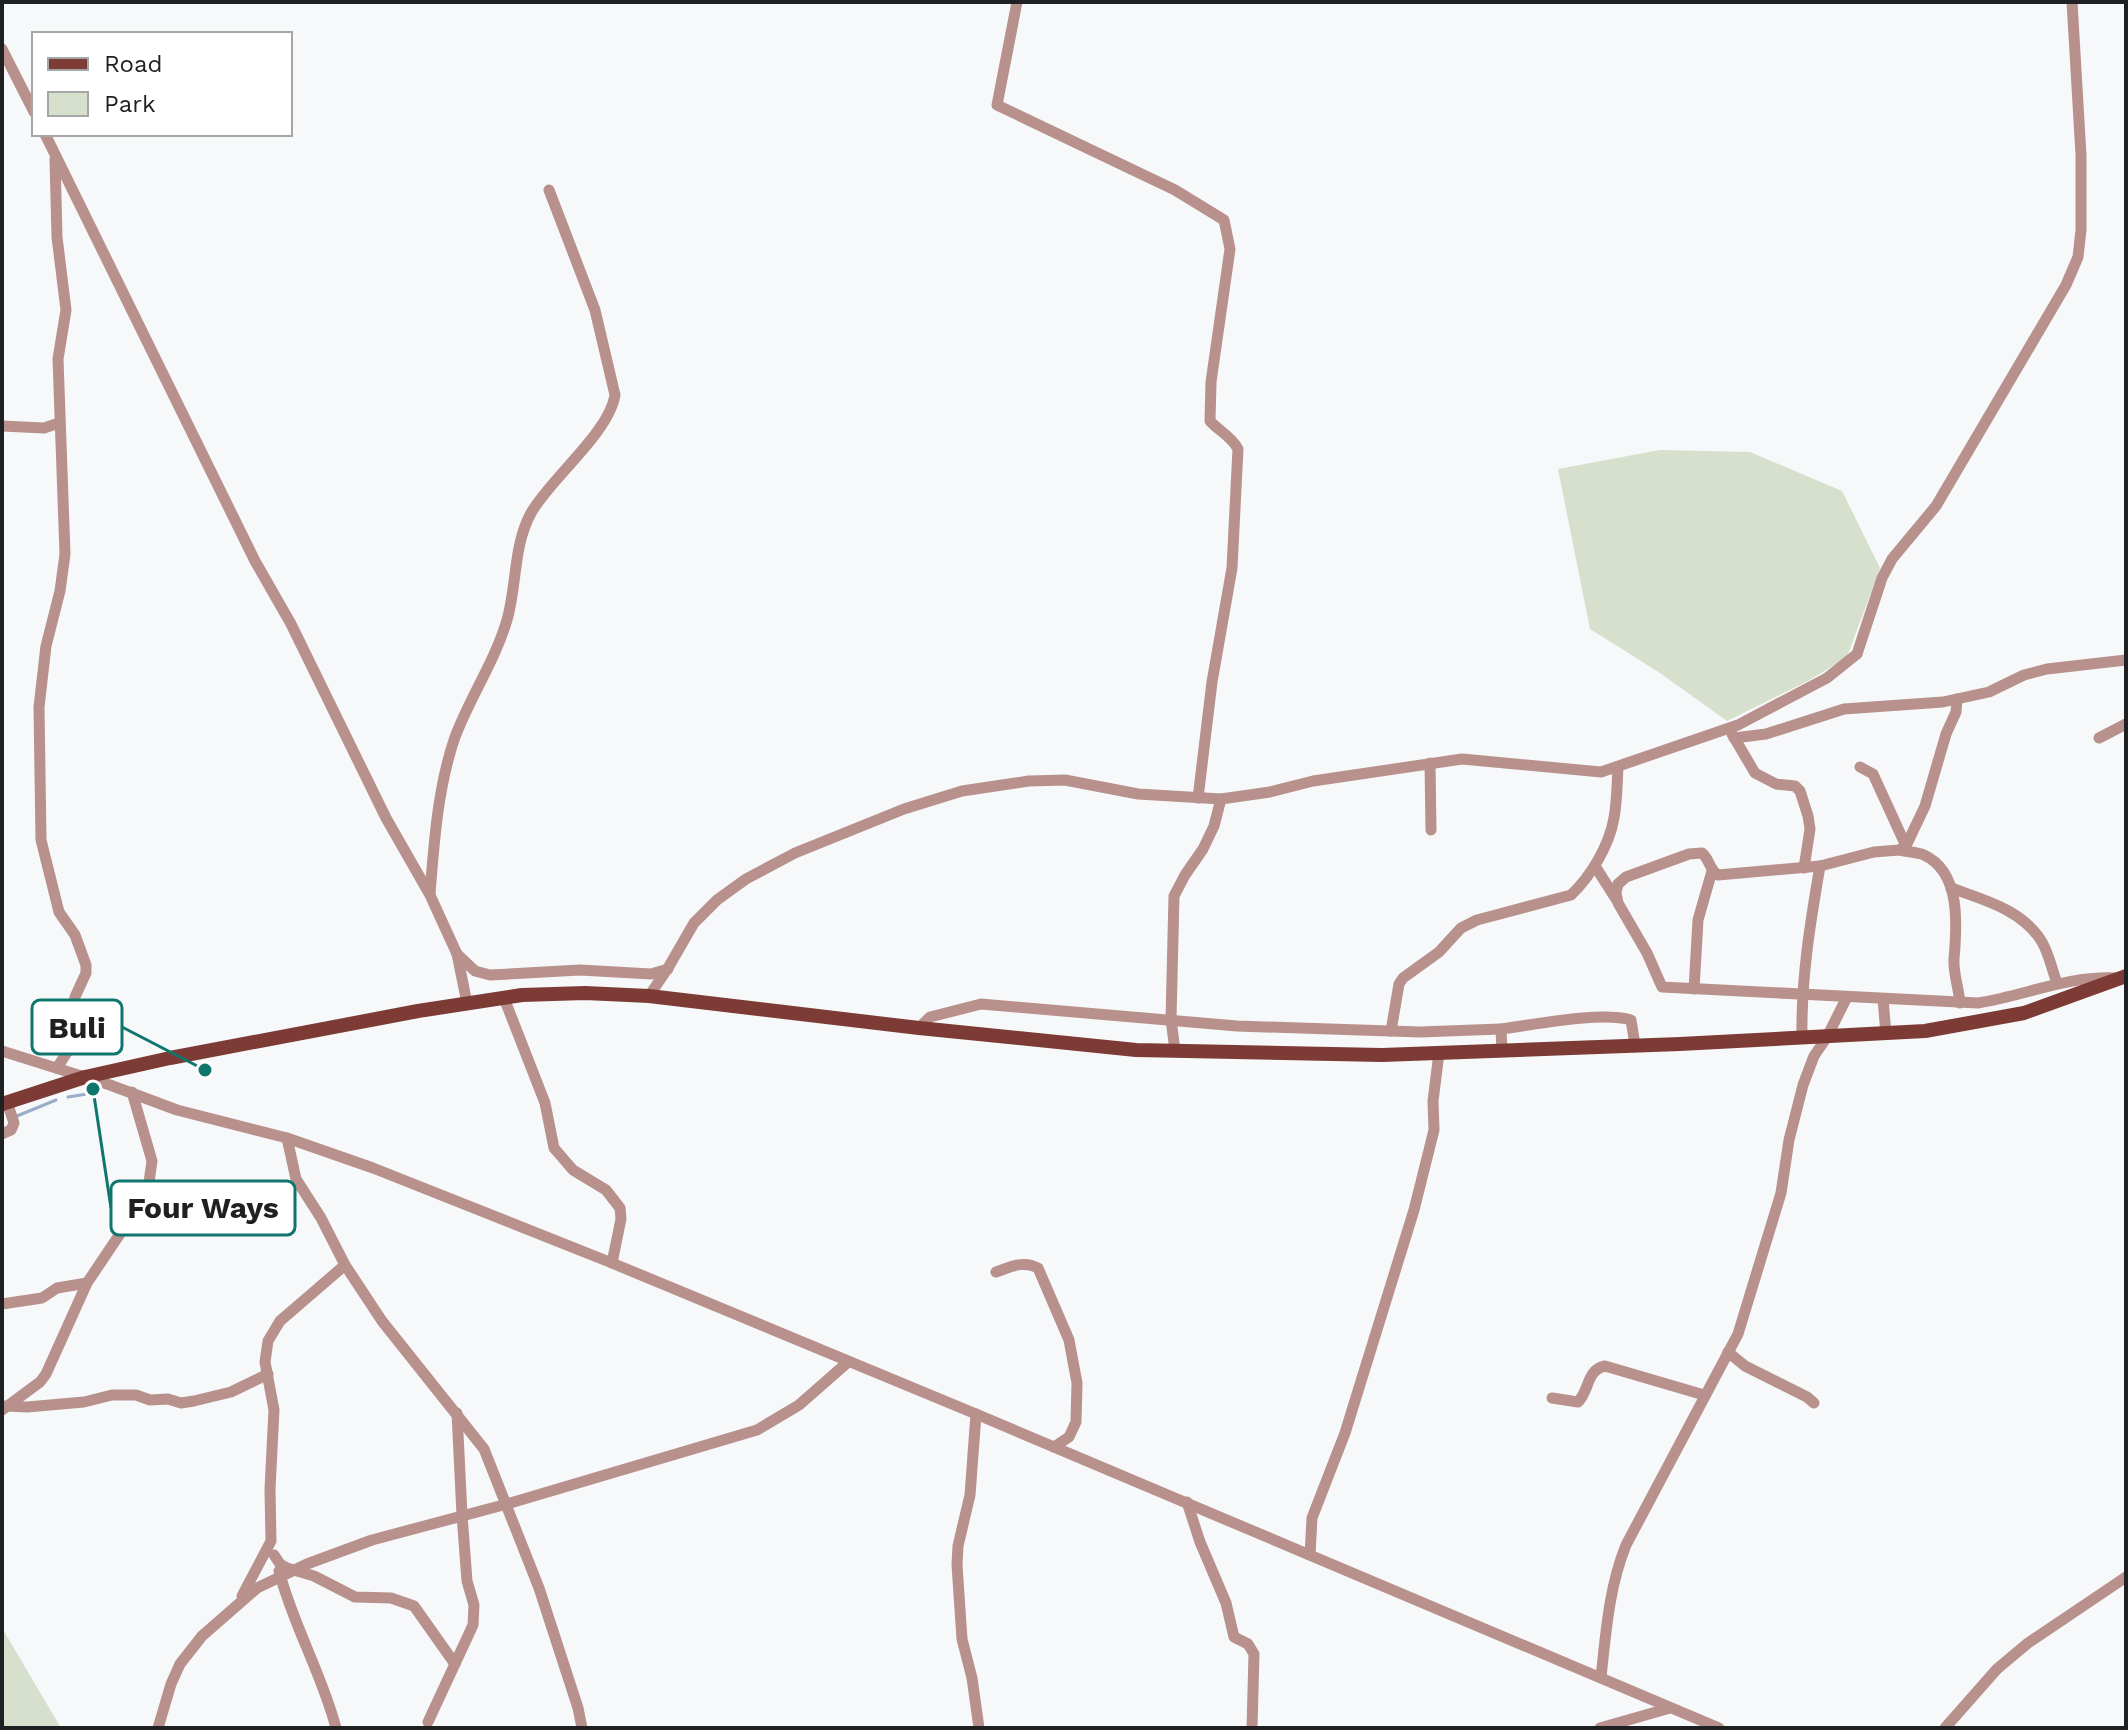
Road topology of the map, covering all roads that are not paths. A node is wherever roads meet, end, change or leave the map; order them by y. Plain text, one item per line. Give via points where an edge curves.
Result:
1 (1017, 2) edge
2 (2072, 2) edge
3 (2, 49) edge
4 (32, 108) edge
5 (46, 136) edge
6 (55, 154) junction
7 (549, 190) dead end
8 (59, 423) junction
9 (2, 426) edge
10 (2126, 660) edge
11 (1957, 699) junction
12 (2126, 724) edge
13 (1731, 733) junction
14 (2099, 738) dead end
15 (1430, 763) junction
16 (1618, 767) junction
17 (1860, 767) dead end
18 (1198, 798) junction
19 (1221, 799) junction
20 (1431, 830) dead end
21 (1902, 848) junction
22 (1595, 866) junction
23 (1820, 866) junction
24 (1804, 868) junction
25 (1712, 871) junction
26 (1951, 888) junction
27 (430, 895) junction
28 (1618, 903) junction
29 (457, 954) junction
30 (668, 968) junction
31 (2123, 977) edge
32 (2057, 983) junction
33 (1694, 989) junction
34 (1801, 993) junction
35 (649, 996) junction
36 (1847, 997) junction
37 (504, 998) junction
38 (1883, 999) junction
39 (467, 1003) junction
40 (1960, 1003) junction
41 (1171, 1019) junction
42 (919, 1028) junction
43 (1501, 1029) junction
44 (1391, 1031) junction
45 (1886, 1034) junction
46 (1827, 1037) junction
47 (1802, 1038) junction
48 (1635, 1045) junction
49 (2, 1051) edge
50 (1175, 1051) junction
51 (1502, 1051) junction
52 (1439, 1053) junction
53 (57, 1068) junction
54 (85, 1077) junction
55 (132, 1092) junction
56 (4, 1103) edge
57 (2, 1134) edge
58 (287, 1138) junction
59 (612, 1263) junction
60 (345, 1265) junction
61 (996, 1272) dead end
62 (87, 1283) junction
63 (2, 1304) edge
64 (1728, 1352) junction
65 (848, 1362) junction
66 (268, 1374) junction
67 (1704, 1395) junction
68 (1552, 1398) dead end
69 (1814, 1403) dead end
70 (4, 1408) edge
71 (457, 1413) junction
72 (976, 1414) junction
73 (1054, 1447) junction
74 (1187, 1502) junction
75 (507, 1504) junction
76 (462, 1515) junction
77 (271, 1541) junction
78 (274, 1555) junction
79 (1310, 1555) junction
80 (296, 1569) junction
81 (280, 1577) junction
82 (2126, 1577) edge
83 (240, 1600) junction
84 (455, 1664) junction
85 (1601, 1677) junction
86 (1671, 1708) junction
87 (428, 1722) dead end
88 (158, 1728) edge
89 (336, 1728) edge
90 (582, 1728) edge
91 (979, 1728) edge
92 (1252, 1728) edge
93 (1600, 1728) edge
94 (1719, 1728) edge
95 (1945, 1728) edge

1 - 18 street via 997,105 1175,190 1224,220 1230,249 1210,421 1234,441 1238,463 1232,568
2 - 13 street via 2081,240 2066,285 1936,506 1892,559 1857,654 1827,678
3 - 4 street
5 - 6 street
6 - 8 street via 66,310 58,359
6 - 27 street via 255,561
7 - 27 street via 595,310 614,404 530,514 508,617 448,761
8 - 9 street via 44,428
8 - 53 street via 65,554 39,707 41,840 59,912 75,935 86,973 75,997 71,1046
10 - 11 street via 2047,669
11 - 13 street via 1844,709 1766,734
11 - 21 street via 1925,806
12 - 14 street
13 - 16 street
13 - 24 street via 1755,773 1800,791 1810,829
15 - 16 street via 1462,759 1601,772
15 - 19 street
15 - 20 street
16 - 22 street via 1614,820
17 - 21 street via 1873,774
18 - 19 street
18 - 30 street via 1138,794 1065,780 1005,784 929,801 795,853 746,879 694,923
19 - 41 street via 1203,849 1174,896
21 - 23 street
21 - 26 street via 1941,867
22 - 28 street
22 - 44 street via 1571,895 1461,928 1403,978
23 - 24 street
23 - 34 street
24 - 25 street via 1718,875
25 - 28 street via 1709,858 1689,854 1626,877 1618,884
25 - 33 street via 1698,920
26 - 32 street via 2015,914 2032,928
26 - 40 street
27 - 29 street
28 - 33 street via 1662,987
29 - 30 street via 475,971 490,975 580,970 651,974
29 - 39 street
30 - 35 street
31 - 32 street
31 - 45 main road via 2024,1013
32 - 40 street via 2010,998
33 - 34 street
34 - 36 street
34 - 47 street
35 - 37 main road
35 - 42 main road
36 - 38 street
36 - 46 street
37 - 39 main road
37 - 59 street via 545,1103 554,1148 620,1208
38 - 40 street
38 - 45 street
39 - 54 main road
41 - 42 street via 981,1004 930,1017
41 - 44 street
41 - 50 street
42 - 50 main road
43 - 44 street
43 - 48 street via 1622,1018 1631,1020
43 - 51 street
45 - 46 main road
46 - 47 main road
46 - 64 street via 1803,1085 1781,1193
47 - 48 main road
48 - 51 main road
49 - 53 street
50 - 52 main road
51 - 52 main road
52 - 79 street via 1434,1130 1414,1210 1345,1433 1312,1518
53 - 54 street
54 - 55 street
54 - 56 main road
55 - 58 street via 177,1110
55 - 62 street via 152,1161 151,1175 134,1213
56 - 57 street via 14,1123
58 - 59 street
58 - 60 street via 296,1179
59 - 65 street
60 - 66 street via 280,1321 265,1352
60 - 71 street via 382,1321
61 - 73 street via 1017,1264 1038,1268 1069,1340 1077,1412 1069,1437
62 - 63 street
62 - 70 street via 46,1374
64 - 67 street
64 - 69 street
65 - 72 street
65 - 75 street via 799,1405 757,1430
66 - 70 street via 231,1392 181,1403 112,1395
66 - 77 street via 274,1410
67 - 68 street via 1605,1366 1591,1374 1578,1402
67 - 85 street via 1619,1563
71 - 75 street via 484,1449
71 - 76 street
72 - 73 street
72 - 91 street via 970,1495 957,1565 962,1639
73 - 74 street
74 - 79 street
74 - 92 street via 1234,1637 1254,1654
75 - 76 street
75 - 90 street
76 - 80 street via 372,1540
76 - 84 street via 474,1605 473,1625
77 - 78 street
77 - 83 street
78 - 80 street via 280,1564
78 - 81 street
79 - 85 street
80 - 81 street
80 - 84 street via 355,1597 391,1598 414,1606
81 - 83 street
81 - 89 street
82 - 95 street via 2028,1643 1997,1669
83 - 88 street via 180,1664
84 - 87 street
85 - 86 street
86 - 93 street
86 - 94 street

